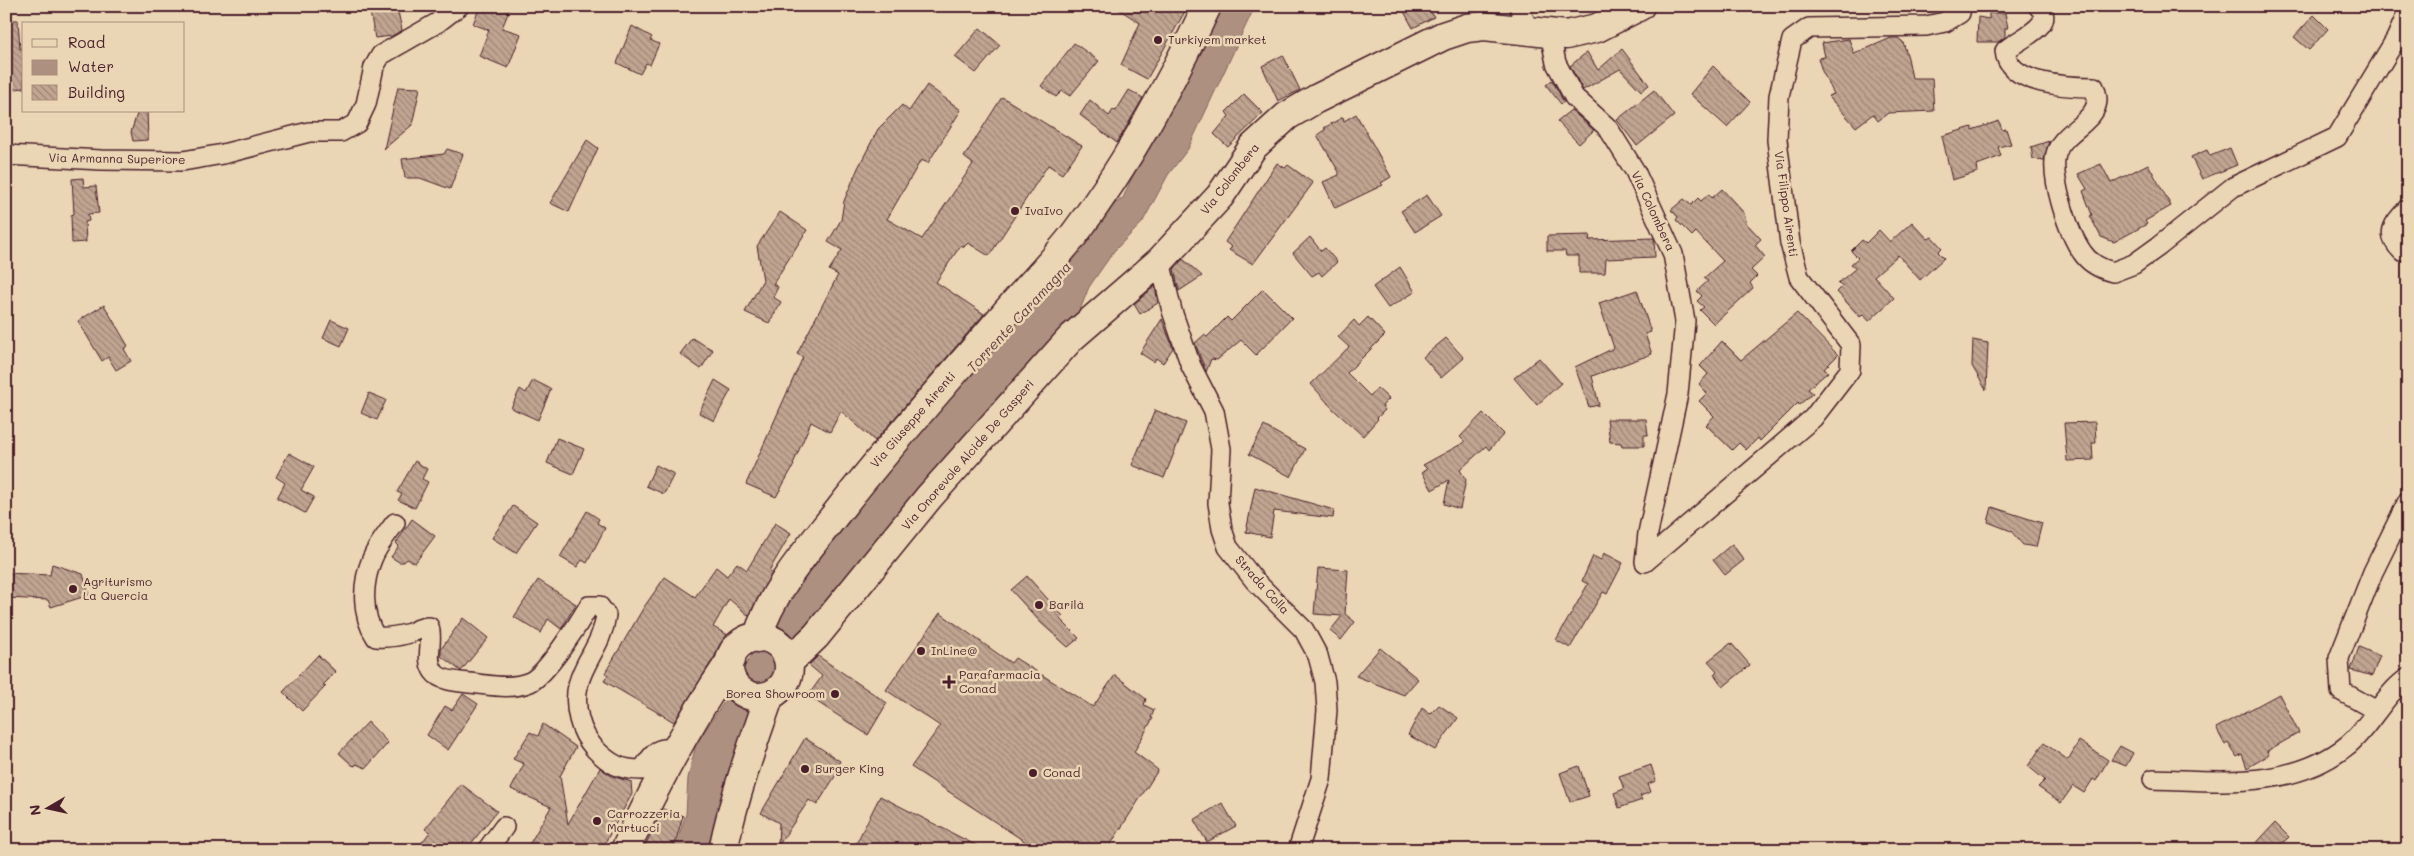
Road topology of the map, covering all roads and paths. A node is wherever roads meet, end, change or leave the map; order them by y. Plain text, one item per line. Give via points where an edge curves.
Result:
1 (459, 6) edge
2 (1206, 6) edge
3 (1640, 6) edge
4 (1961, 6) edge
5 (2038, 6) edge
6 (2408, 12) edge
7 (1532, 23) edge
8 (6, 155) edge
9 (2408, 208) edge
10 (2408, 250) edge
11 (1160, 261) junction
12 (2408, 501) edge
13 (395, 523) dead end
14 (1645, 562) joint
15 (757, 638) junction
16 (789, 662) junction
17 (726, 677) junction
18 (2408, 678) edge
19 (770, 695) junction
20 (2377, 711) junction
21 (676, 750) junction
22 (2154, 778) dead end
23 (504, 827) dead end
24 (487, 850) edge
25 (625, 850) edge
26 (723, 850) edge
27 (1298, 850) edge

1 - 8 street, Via Armanna Superiore via 437,23 381,55 374,67 366,104 357,123 341,132 308,132 184,161
2 - 15 main road, Via Giuseppe Airenti via 1128,157 1072,237 910,423 822,530 788,574 770,604
3 - 7 main road, Via Colombera via 1597,28 1566,35
4 - 14 street, Via Filippo Airenti via 1960,12 1945,22 1926,26 1809,28 1792,40 1779,96 1777,140 1790,243 1799,277 1851,345 1850,370 1813,418
5 - 6 street via 2045,19 2040,27 2005,51 2006,59 2022,74 2042,82 2094,87 2098,95 2096,108 2086,122 2062,139 2056,154 2056,178 2069,226 2082,253 2092,263 2113,272 2134,264 2153,251 2233,187 2337,137 2396,39
7 - 11 main road, Via Colombera via 1484,26 1443,36 1287,116 1253,147 1220,196
7 - 14 street, Via Colombera via 1574,97 1608,128 1635,171 1673,254 1685,321 1678,394 1648,533
9 - 10 street via 2394,224 2391,234 2393,242 2402,251
11 - 16 main road, Via Onorevole Alcide De Gasperi via 1071,338 929,497 816,636
11 - 27 street, Strada Colla via 1172,312 1191,366 1214,410 1220,449 1218,503 1228,547 1255,581 1304,630 1318,656 1325,682 1328,710 1321,779
12 - 20 street via 2373,572 2339,658 2341,691
13 - 21 street via 372,558 367,574 366,614 376,637 386,638 423,627 430,628 430,663 438,676 504,687 520,685 532,681 548,665 589,606 600,606 606,615 605,625 579,678 575,694 588,741 609,763 629,770 642,770 658,750 665,747
15 - 16 main road via 774,641
15 - 17 main road via 740,644
16 - 19 main road via 785,682
17 - 19 main road via 752,696
17 - 21 main road
18 - 20 street
19 - 26 main road
20 - 22 street via 2351,743 2301,770 2250,781
21 - 25 main road via 654,787
23 - 24 street

